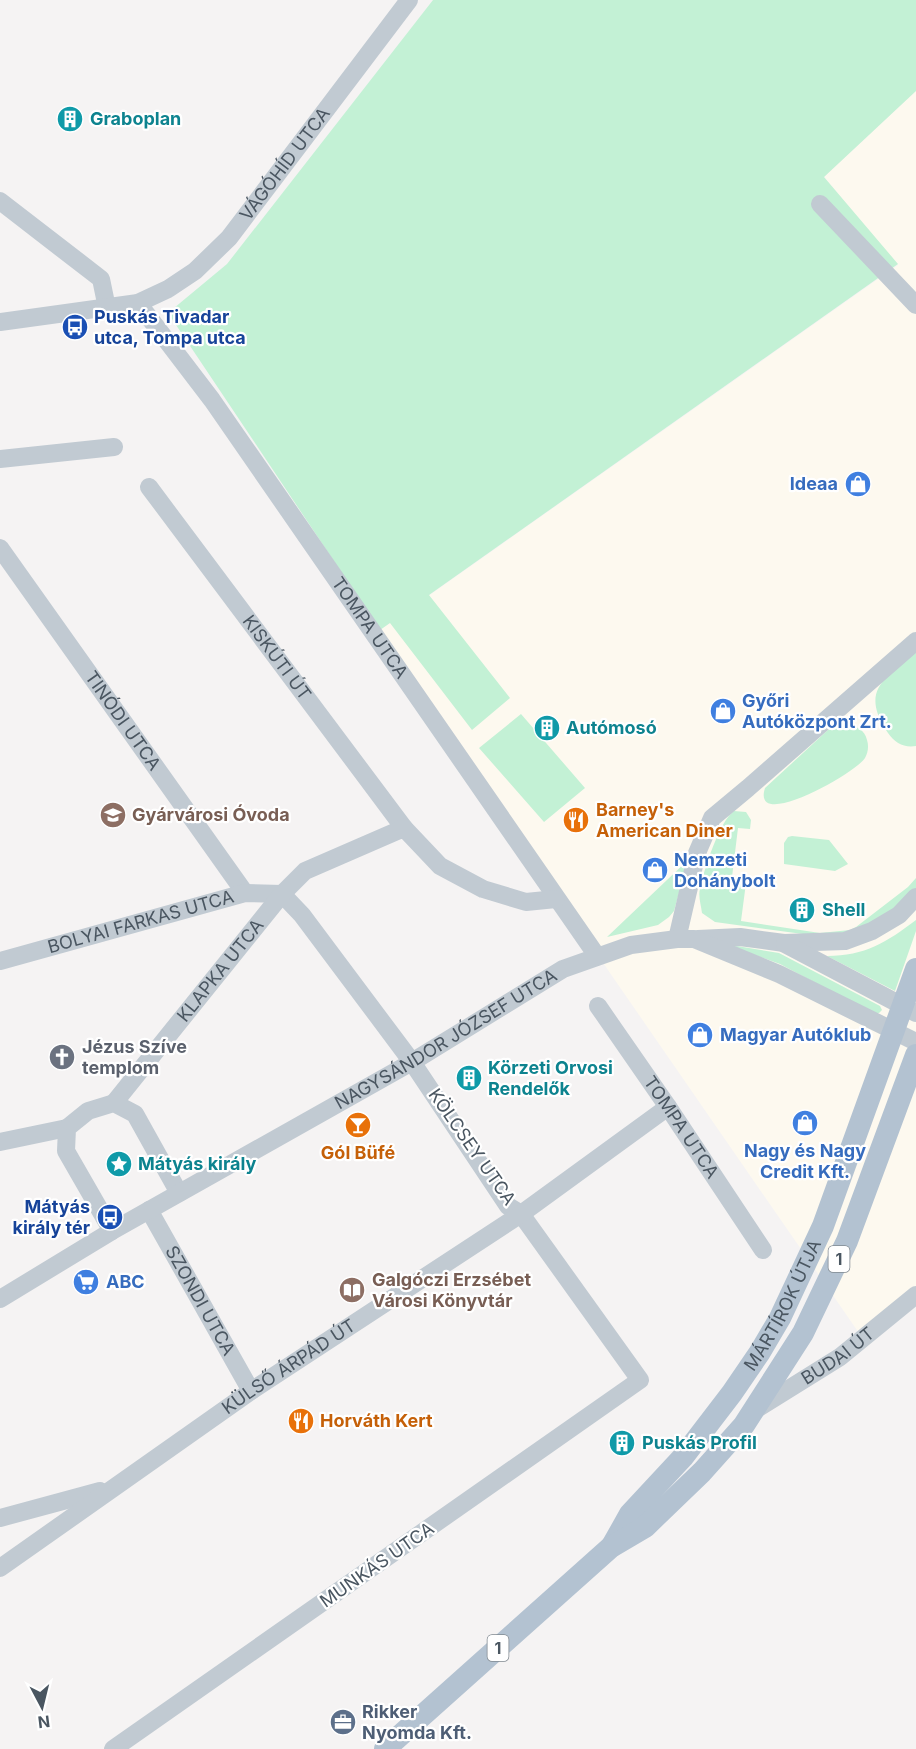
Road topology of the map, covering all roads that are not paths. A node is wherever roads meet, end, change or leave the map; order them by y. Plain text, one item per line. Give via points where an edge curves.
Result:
1 (409, 0) edge
2 (0, 201) edge
3 (820, 204) dead end
4 (138, 303) junction
5 (916, 305) edge
6 (107, 308) junction
7 (0, 322) edge
8 (114, 447) dead end
9 (0, 459) edge
10 (149, 488) dead end
11 (0, 548) edge
12 (916, 641) edge
13 (404, 828) junction
14 (245, 893) junction
15 (282, 894) junction
16 (916, 897) edge
17 (556, 899) junction
18 (685, 939) junction
19 (783, 943) junction
20 (597, 956) junction
21 (0, 961) edge
22 (916, 969) edge
23 (598, 1006) dead end
24 (910, 1010) edge
25 (895, 1030) junction
26 (916, 1042) edge
27 (916, 1055) edge
28 (412, 1062) junction
29 (114, 1103) junction
30 (668, 1107) junction
31 (67, 1128) junction
32 (0, 1142) edge
33 (179, 1193) junction
34 (149, 1210) junction
35 (521, 1214) junction
36 (112, 1231) junction
37 (763, 1250) dead end
38 (916, 1294) edge
39 (0, 1299) edge
40 (640, 1380) joint
41 (251, 1390) junction
42 (753, 1411) junction
43 (113, 1487) junction
44 (0, 1518) edge
45 (611, 1547) junction
46 (0, 1568) edge
47 (113, 1749) edge
48 (385, 1749) edge

1 - 4 street, VÁGÓHÍD UTCA via 229,238 195,272
2 - 6 street via 101,279
3 - 5 street
4 - 6 street, VÁGÓHÍD UTCA
4 - 17 street, TOMPA UTCA via 212,400
6 - 7 street, VÁGÓHÍD UTCA
8 - 9 street
10 - 13 street, KISKÚTI ÚT
11 - 14 street, TINÓDI UTCA
12 - 18 street via 712,818 697,853
13 - 15 street via 305,871
13 - 17 street via 440,866 483,889 526,902
14 - 15 street, BOLYAI FARKAS UTCA
14 - 21 street, BOLYAI FARKAS UTCA
15 - 28 street, KÖLCSEY UTCA
15 - 29 street, KLAPKA UTCA
16 - 19 street via 899,915 845,941
17 - 20 street, TOMPA UTCA
18 - 19 street via 740,937
18 - 20 street, NAGYSÁNDOR JÓZSEF UTCA via 631,945
18 - 25 street, NAGYSÁNDOR JÓZSEF UTCA via 779,974
19 - 24 street
20 - 28 street, NAGYSÁNDOR JÓZSEF UTCA via 563,969
22 - 24 main road, 1
23 - 30 street, TOMPA UTCA
24 - 25 main road, 1
25 - 26 street, NAGYSÁNDOR JÓZSEF UTCA
25 - 45 main road, MÁRTÍROK ÚTJA / 1 via 823,1226 780,1318 732,1393 683,1457 630,1514
27 - 42 main road, MÁRTÍROK ÚTJA / 1 via 847,1241 803,1333
28 - 33 street, NAGYSÁNDOR JÓZSEF UTCA
28 - 35 street, KÖLCSEY UTCA via 508,1206
29 - 31 street via 88,1111
29 - 33 street via 135,1114
30 - 35 street, KÜLSŐ ÁRPÁD ÚT
30 - 37 street, TOMPA UTCA
31 - 32 street
31 - 36 street via 66,1151
33 - 34 street, NAGYSÁNDOR JÓZSEF UTCA
34 - 36 street, NAGYSÁNDOR JÓZSEF UTCA
34 - 41 street, SZONDI UTCA
35 - 40 street, KÖLCSEY UTCA
35 - 41 street, KÜLSŐ ÁRPÁD ÚT
36 - 39 street, NAGYSÁNDOR JÓZSEF UTCA
38 - 42 street, BUDAI ÚT via 840,1357
40 - 47 street, MUNKÁS UTCA
41 - 43 street, KÜLSŐ ÁRPÁD ÚT
42 - 45 main road, MÁRTÍROK ÚTJA / 1 via 702,1473 645,1527
43 - 44 street
43 - 46 street, KÜLSŐ ÁRPÁD ÚT
45 - 48 main road, MÁRTÍROK ÚTJA / 1

